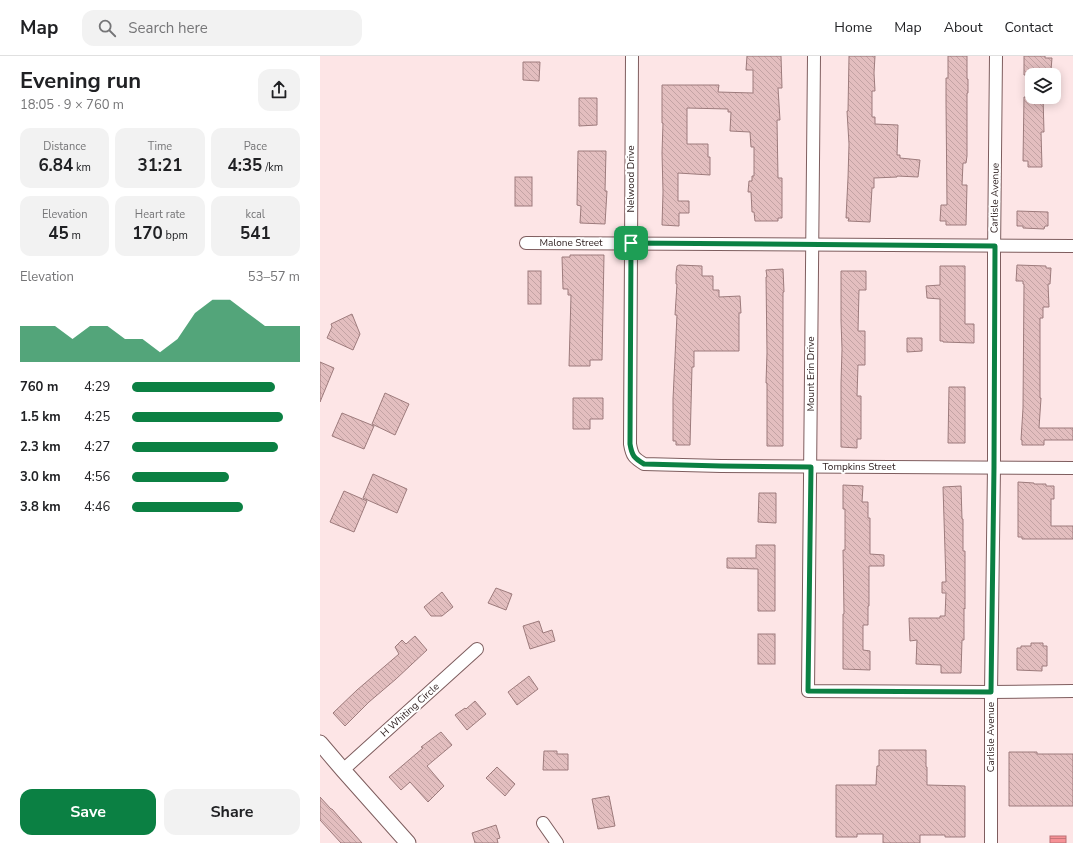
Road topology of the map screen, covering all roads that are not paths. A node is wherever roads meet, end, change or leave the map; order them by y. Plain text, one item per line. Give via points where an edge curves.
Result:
1 (632, 56) edge
2 (814, 56) edge
3 (996, 56) edge
4 (526, 243) dead end
5 (631, 243) junction
6 (812, 245) junction
7 (995, 246) junction
8 (1073, 246) edge
9 (644, 464) joint
10 (811, 467) junction
11 (994, 467) junction
12 (1073, 468) edge
13 (478, 649) dead end
14 (1073, 691) edge
15 (991, 692) junction
16 (320, 743) edge
17 (343, 770) junction
18 (543, 823) dead end
19 (408, 843) edge
20 (557, 843) edge
21 (991, 843) edge

1 - 5 street, Nelwood Drive
2 - 6 street, Mount Erin Drive
3 - 7 street, Carlisle Avenue
4 - 5 street, Malone Street
5 - 6 street, Malone Street
5 - 9 street, Nelwood Drive via 630,444 631,453
6 - 7 street, Malone Street
6 - 10 street, Mount Erin Drive
7 - 8 street, Malone Street
7 - 11 street, Carlisle Avenue
9 - 10 street, Tompkins Street
10 - 11 street, Tompkins Street
10 - 15 street, Mount Erin Drive via 808,691
11 - 12 street, Tompkins Street
11 - 15 street, Carlisle Avenue
13 - 17 street, H Whiting Circle
14 - 15 street
15 - 21 street, Carlisle Avenue
16 - 17 street
17 - 19 street
18 - 20 street

